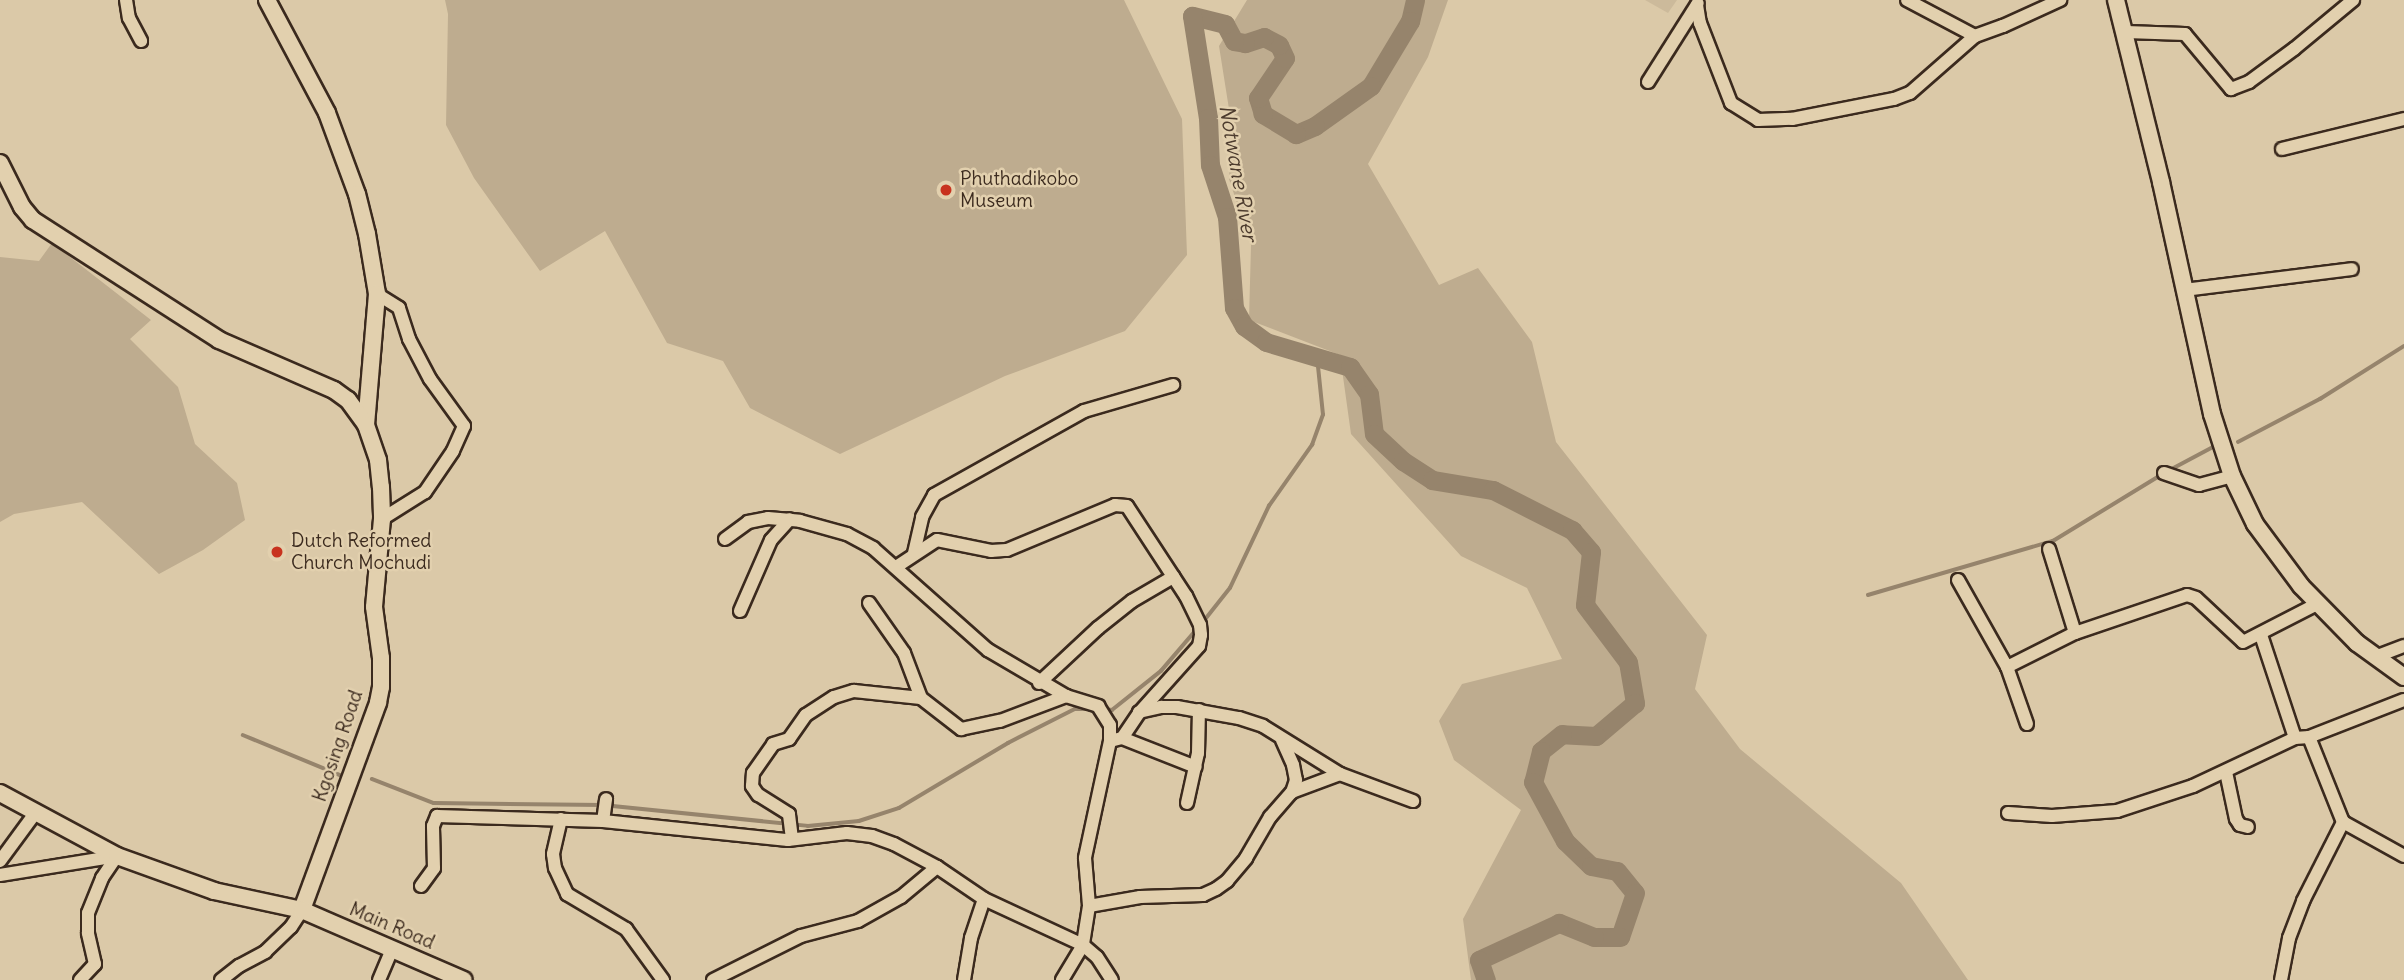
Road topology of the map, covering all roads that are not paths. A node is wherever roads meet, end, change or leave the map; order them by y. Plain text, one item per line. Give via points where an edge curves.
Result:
1 (126, 0) edge
2 (267, 0) edge
3 (1907, 0) edge
4 (2116, 0) edge
5 (2353, 0) edge
6 (2054, 2) edge
7 (1699, 3) edge
8 (2126, 32) junction
9 (1975, 36) junction
10 (141, 41) dead end
11 (1648, 82) dead end
12 (2404, 119) edge
13 (2282, 149) dead end
14 (0, 163) edge
15 (2352, 269) dead end
16 (2183, 290) junction
17 (377, 294) junction
18 (1173, 385) dead end
19 (366, 425) junction
20 (2164, 473) dead end
21 (2232, 476) junction
22 (382, 519) junction
23 (790, 519) junction
24 (725, 539) dead end
25 (2049, 549) dead end
26 (914, 553) junction
27 (896, 567) junction
28 (1173, 577) junction
29 (1958, 580) dead end
30 (869, 603) dead end
31 (2317, 604) junction
32 (740, 611) dead end
33 (2075, 633) junction
34 (2261, 635) junction
35 (2404, 646) edge
36 (2375, 657) junction
37 (2007, 667) junction
38 (2404, 677) edge
39 (1039, 682) junction
40 (1066, 696) junction
41 (921, 698) junction
42 (2404, 700) edge
43 (1199, 710) junction
44 (1139, 712) junction
45 (2027, 724) dead end
46 (2309, 737) junction
47 (2295, 738) junction
48 (1281, 739) junction
49 (1116, 740) junction
50 (1196, 767) junction
51 (2226, 772) junction
52 (1340, 774) junction
53 (1292, 792) junction
54 (0, 793) edge
55 (606, 799) dead end
56 (1413, 801) dead end
57 (1187, 803) dead end
58 (36, 811) junction
59 (2008, 813) dead end
60 (604, 817) junction
61 (561, 819) junction
62 (2343, 822) junction
63 (2248, 827) dead end
64 (792, 829) junction
65 (117, 856) junction
66 (2404, 856) edge
67 (0, 861) edge
68 (937, 867) junction
69 (0, 875) edge
70 (421, 886) dead end
71 (984, 899) junction
72 (1089, 906) junction
73 (302, 910) junction
74 (1083, 946) junction
75 (393, 949) junction
76 (95, 964) junction
77 (80, 980) edge
78 (100, 980) edge
79 (221, 980) edge
80 (379, 980) edge
81 (464, 980) edge
82 (663, 980) edge
83 (713, 980) edge
84 (964, 980) edge
85 (1062, 980) edge
86 (1112, 980) edge
87 (2281, 980) edge

1 - 10 street
2 - 17 street via 327,113 353,182 368,234
3 - 9 street
4 - 8 street
5 - 8 street via 2294,50 2249,82 2231,89 2185,34
6 - 9 street
7 - 9 street via 1700,23 1731,103 1758,120 1792,119 1910,93
7 - 11 street
8 - 16 street
12 - 13 street
14 - 19 street via 33,220 219,340 334,390 348,400
15 - 16 street
16 - 21 street via 2211,414
17 - 19 street
17 - 22 street via 399,308 430,379 464,426 425,492
18 - 26 street via 1084,411 934,495 922,517
19 - 22 street, Kgosing Road via 377,460
20 - 21 street via 2199,485
21 - 31 street via 2266,541
22 - 73 street, Kgosing Road via 374,590 382,672 378,703
23 - 24 street via 748,522
23 - 27 street via 847,534
23 - 32 street via 771,540
25 - 33 street
26 - 27 street
26 - 28 street via 943,540 1007,550 1120,504 1136,518
27 - 39 street via 988,650
28 - 39 street via 1106,621
28 - 44 street via 1200,625 1199,646
29 - 37 street
30 - 41 street via 904,653
31 - 34 street
31 - 36 street
33 - 34 street via 2187,595 2196,598 2240,641
33 - 37 street
34 - 47 street
35 - 36 street
36 - 38 street
37 - 45 street
39 - 40 street
40 - 41 street via 1000,721 961,729
40 - 49 street via 1098,706
41 - 64 street via 855,691 834,697 815,706 789,739 774,744 753,773 752,786
42 - 46 street
43 - 44 street via 1161,707
43 - 48 street via 1263,726
43 - 50 street
44 - 49 street
46 - 47 street
46 - 62 street
47 - 51 street
48 - 52 street
48 - 53 street via 1293,765 1296,780
49 - 50 street
49 - 72 street via 1085,858
50 - 57 street
51 - 59 street via 2117,811 2052,816
51 - 63 street via 2236,819
52 - 53 street
52 - 56 street
53 - 72 street via 1270,817 1246,858 1216,889 1203,895 1140,897
54 - 58 street, Main Road
55 - 60 street
58 - 65 street, Main Road
58 - 67 street
60 - 61 street
60 - 64 street
61 - 70 street via 437,816 434,868
61 - 82 street via 553,854 567,894 626,929
62 - 66 street
62 - 87 street via 2303,901
64 - 68 street via 872,836
65 - 69 street
65 - 73 street, Main Road via 214,891
65 - 76 street via 88,912
68 - 71 street
68 - 83 street via 901,897 858,921 801,936
71 - 74 street
71 - 84 street
72 - 74 street
73 - 75 street, Main Road
73 - 79 street via 265,952
74 - 85 street
74 - 86 street via 1097,957
75 - 80 street
75 - 81 street, Main Road
76 - 77 street
76 - 78 street

